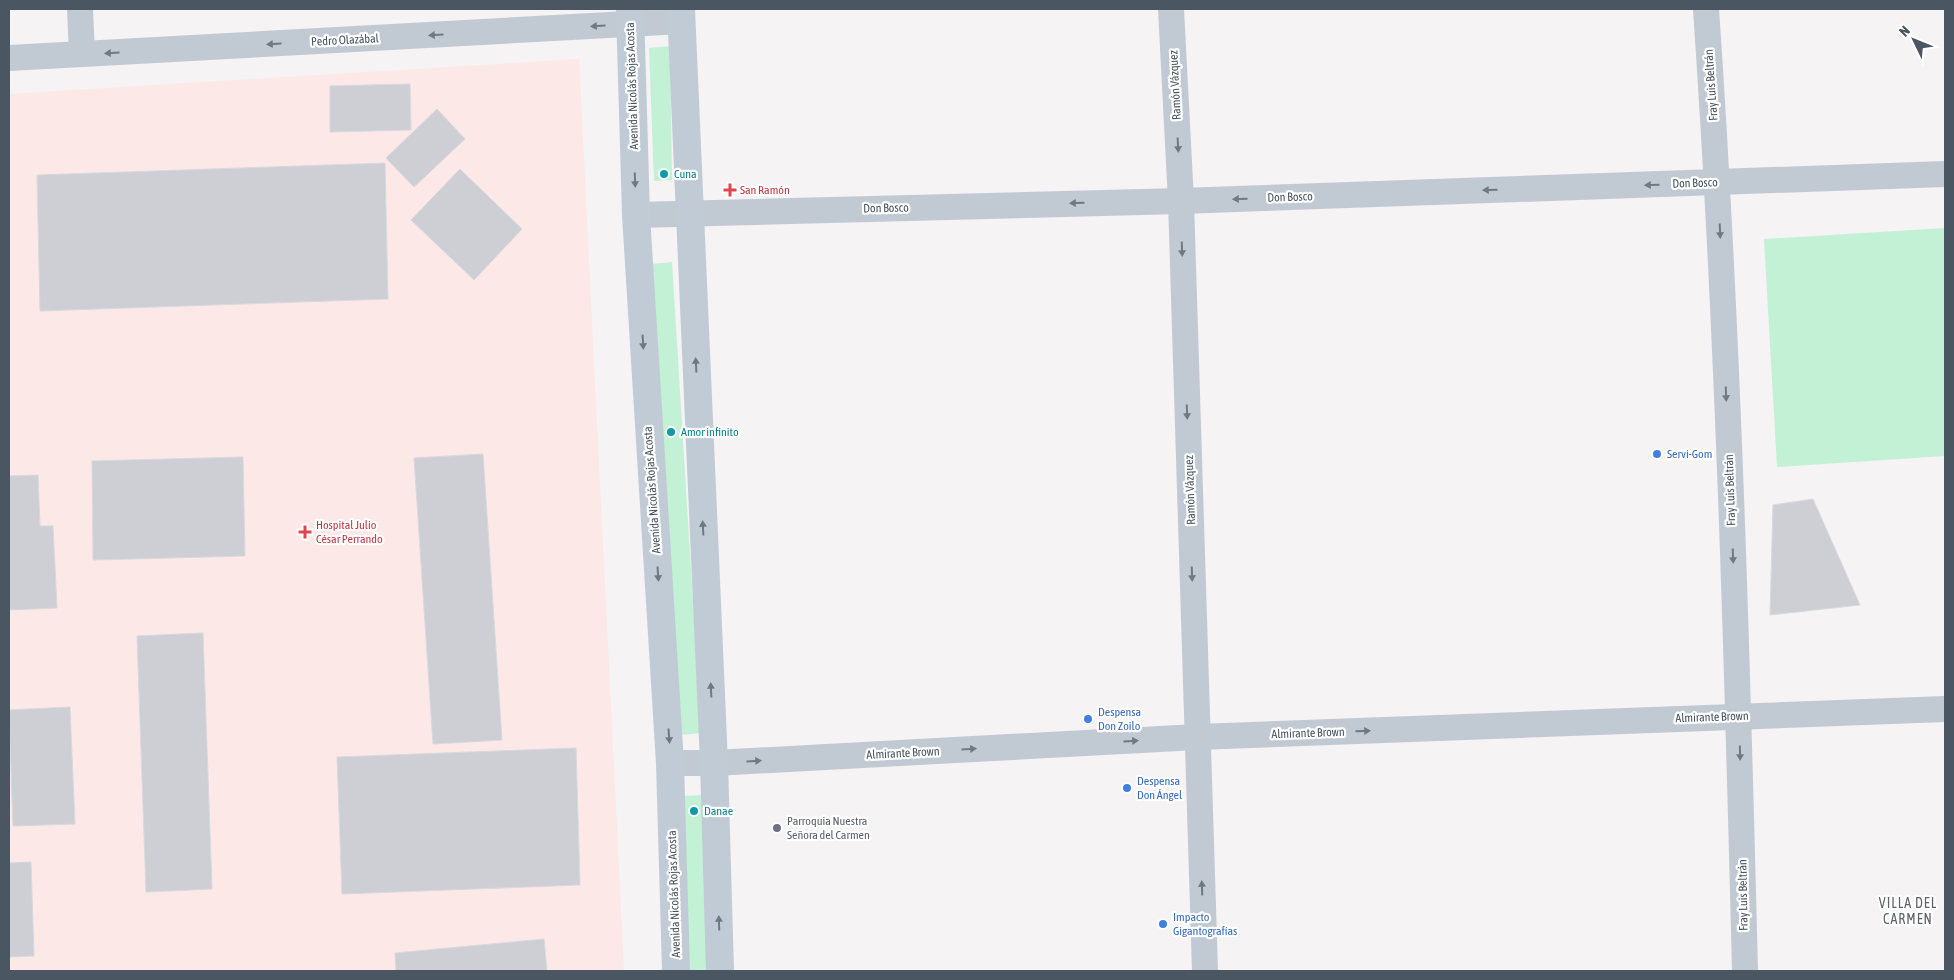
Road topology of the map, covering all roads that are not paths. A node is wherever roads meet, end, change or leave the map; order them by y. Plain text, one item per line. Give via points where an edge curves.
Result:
1 (80, 9) edge
2 (1171, 9) edge
3 (1706, 9) edge
4 (682, 15) edge
5 (630, 16) edge
6 (82, 54) junction
7 (9, 58) edge
8 (1945, 174) edge
9 (1718, 182) junction
10 (1181, 200) junction
11 (690, 213) junction
12 (636, 216) junction
13 (1945, 709) edge
14 (1739, 716) junction
15 (1197, 737) junction
16 (670, 763) junction
17 (714, 763) junction
18 (676, 971) edge
19 (720, 971) edge
20 (1205, 971) edge
21 (1745, 971) edge

1 - 6 street
2 -> 10 street, Ramón Vázquez
3 - 9 street, Fray Luis Beltrán
4 - 5 street, Pedro Olazábal
4 - 11 main road
5 -> 6 street, Pedro Olazábal
5 -> 12 main road, Avenida Nicolás Rojas Acosta
6 - 7 street, Pedro Olazábal
8 - 9 street, Don Bosco
9 -> 10 street, Don Bosco
9 -> 14 street, Fray Luis Beltrán
10 -> 11 street, Don Bosco
10 -> 15 street, Ramón Vázquez
11 - 12 street, Don Bosco
17 -> 11 main road
12 -> 16 main road, Avenida Nicolás Rojas Acosta
13 - 14 street, Almirante Brown
15 -> 14 street, Almirante Brown
14 -> 21 street, Fray Luis Beltrán
17 -> 15 street, Almirante Brown
20 -> 15 street, Ramón Vázquez
16 - 17 street, Almirante Brown
16 - 18 main road, Avenida Nicolás Rojas Acosta
19 -> 17 main road

